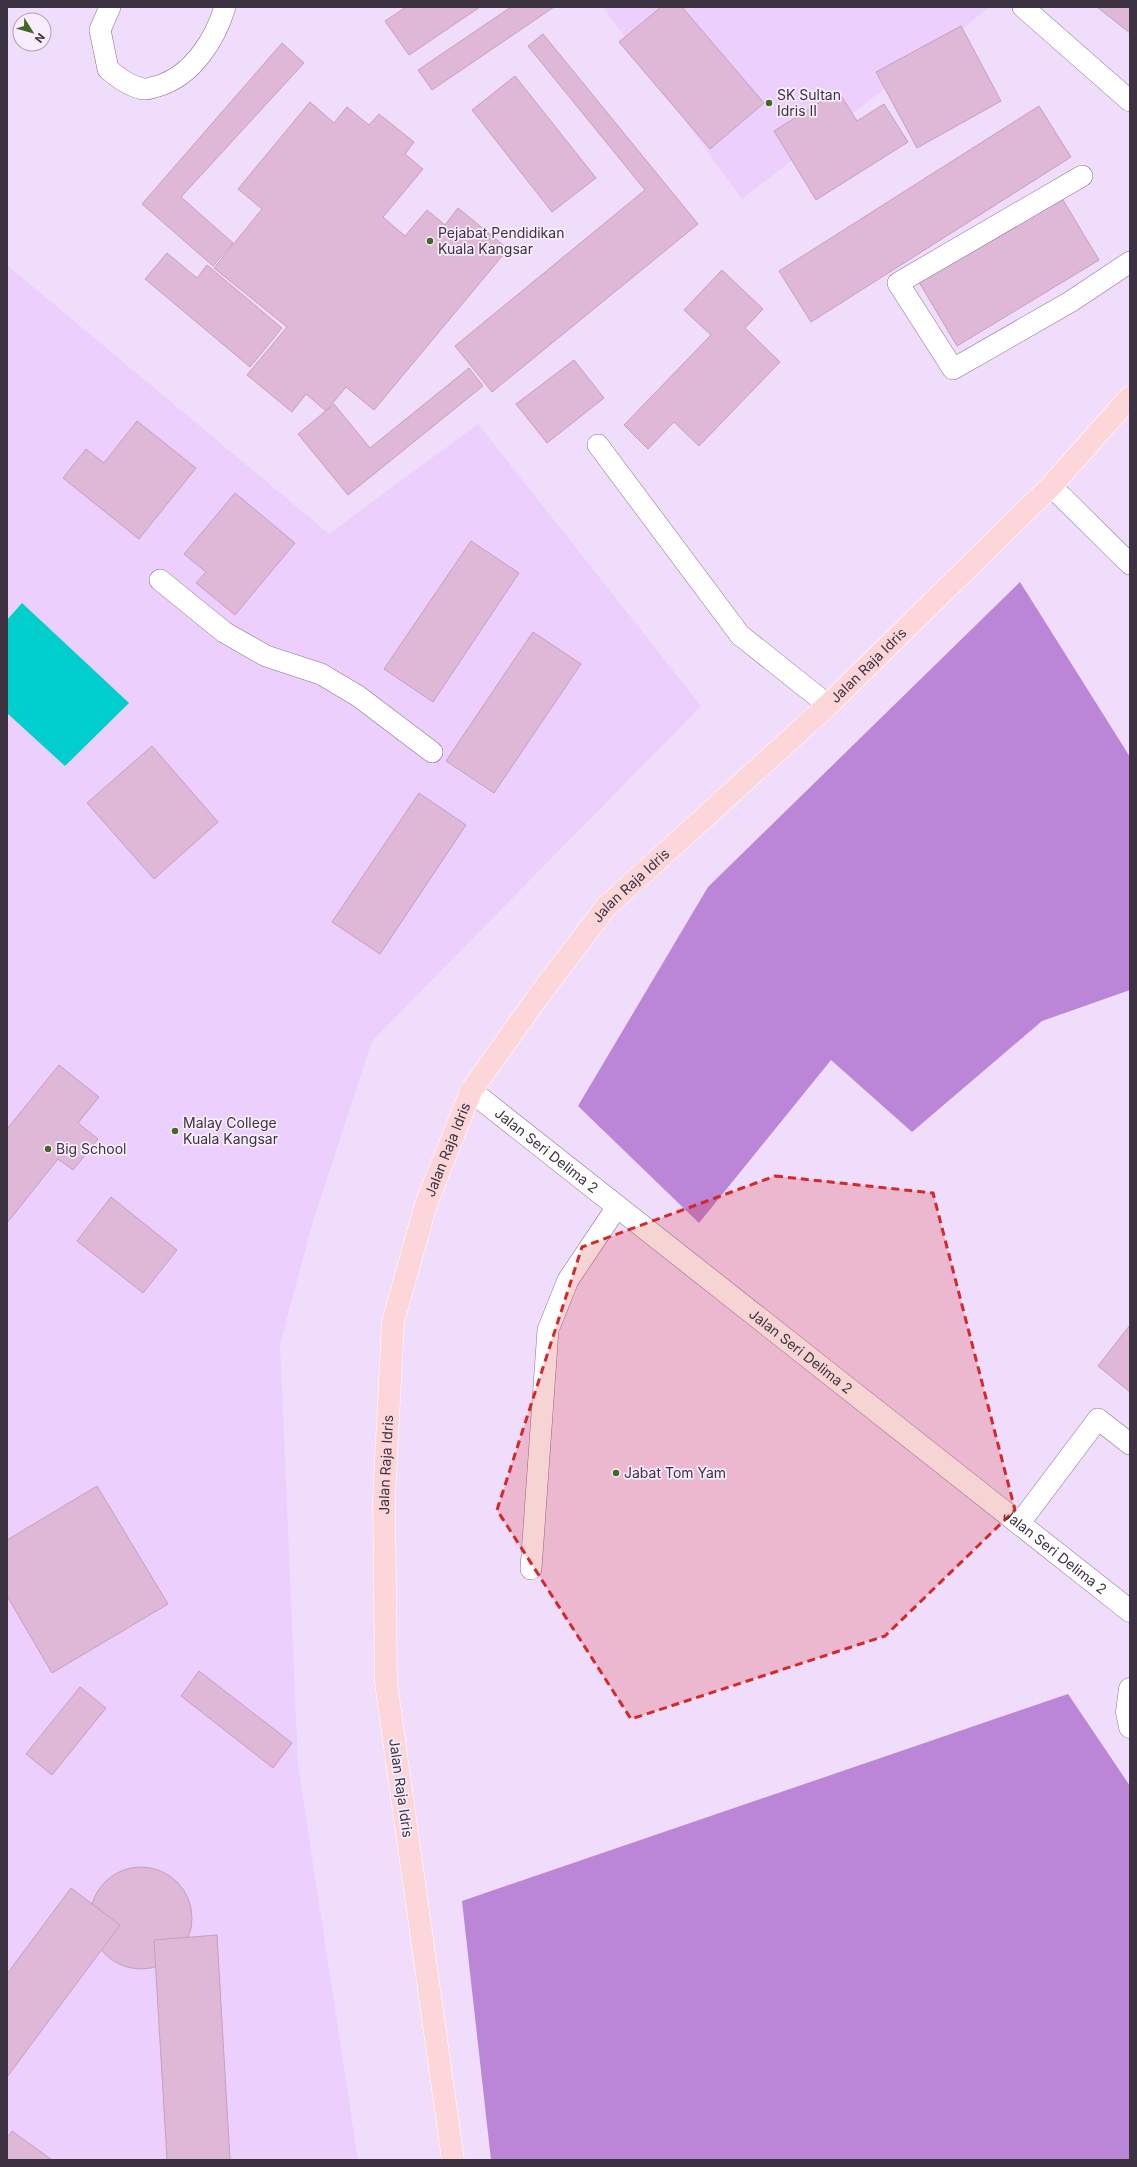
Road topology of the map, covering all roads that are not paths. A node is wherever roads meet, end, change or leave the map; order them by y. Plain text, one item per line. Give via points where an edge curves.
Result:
1 (110, 7) edge
2 (224, 7) edge
3 (1023, 7) edge
4 (1130, 101) edge
5 (1082, 176) dead end
6 (1130, 262) edge
7 (1130, 397) edge
8 (598, 445) dead end
9 (1051, 486) junction
10 (1130, 564) edge
11 (160, 580) dead end
12 (828, 705) junction
13 (432, 752) dead end
14 (471, 1091) junction
15 (617, 1207) junction
16 (1130, 1444) edge
17 (1019, 1524) junction
18 (531, 1570) dead end
19 (1130, 1611) edge
20 (1130, 1689) edge
21 (1130, 1727) edge
22 (454, 2160) edge

1 - 2 lane via 100,30 108,69 126,83 144,89 168,83 195,64 219,26
3 - 4 lane
5 - 6 lane via 898,283 952,369 1070,302
7 - 9 main road, Jalan Raja Idris
8 - 12 lane via 740,635
9 - 10 lane
9 - 12 main road, Jalan Raja Idris
11 - 13 lane via 224,632 266,656 321,674 352,692
12 - 14 main road, Jalan Raja Idris via 606,907
14 - 15 street, Jalan Seri Delima 2
14 - 22 main road, Jalan Raja Idris via 426,1204 393,1322 384,1498 386,1683
15 - 17 street, Jalan Seri Delima 2
15 - 18 lane via 568,1280 548,1330
16 - 17 lane via 1098,1419
17 - 19 street, Jalan Seri Delima 2
20 - 21 street via 1127,1712

